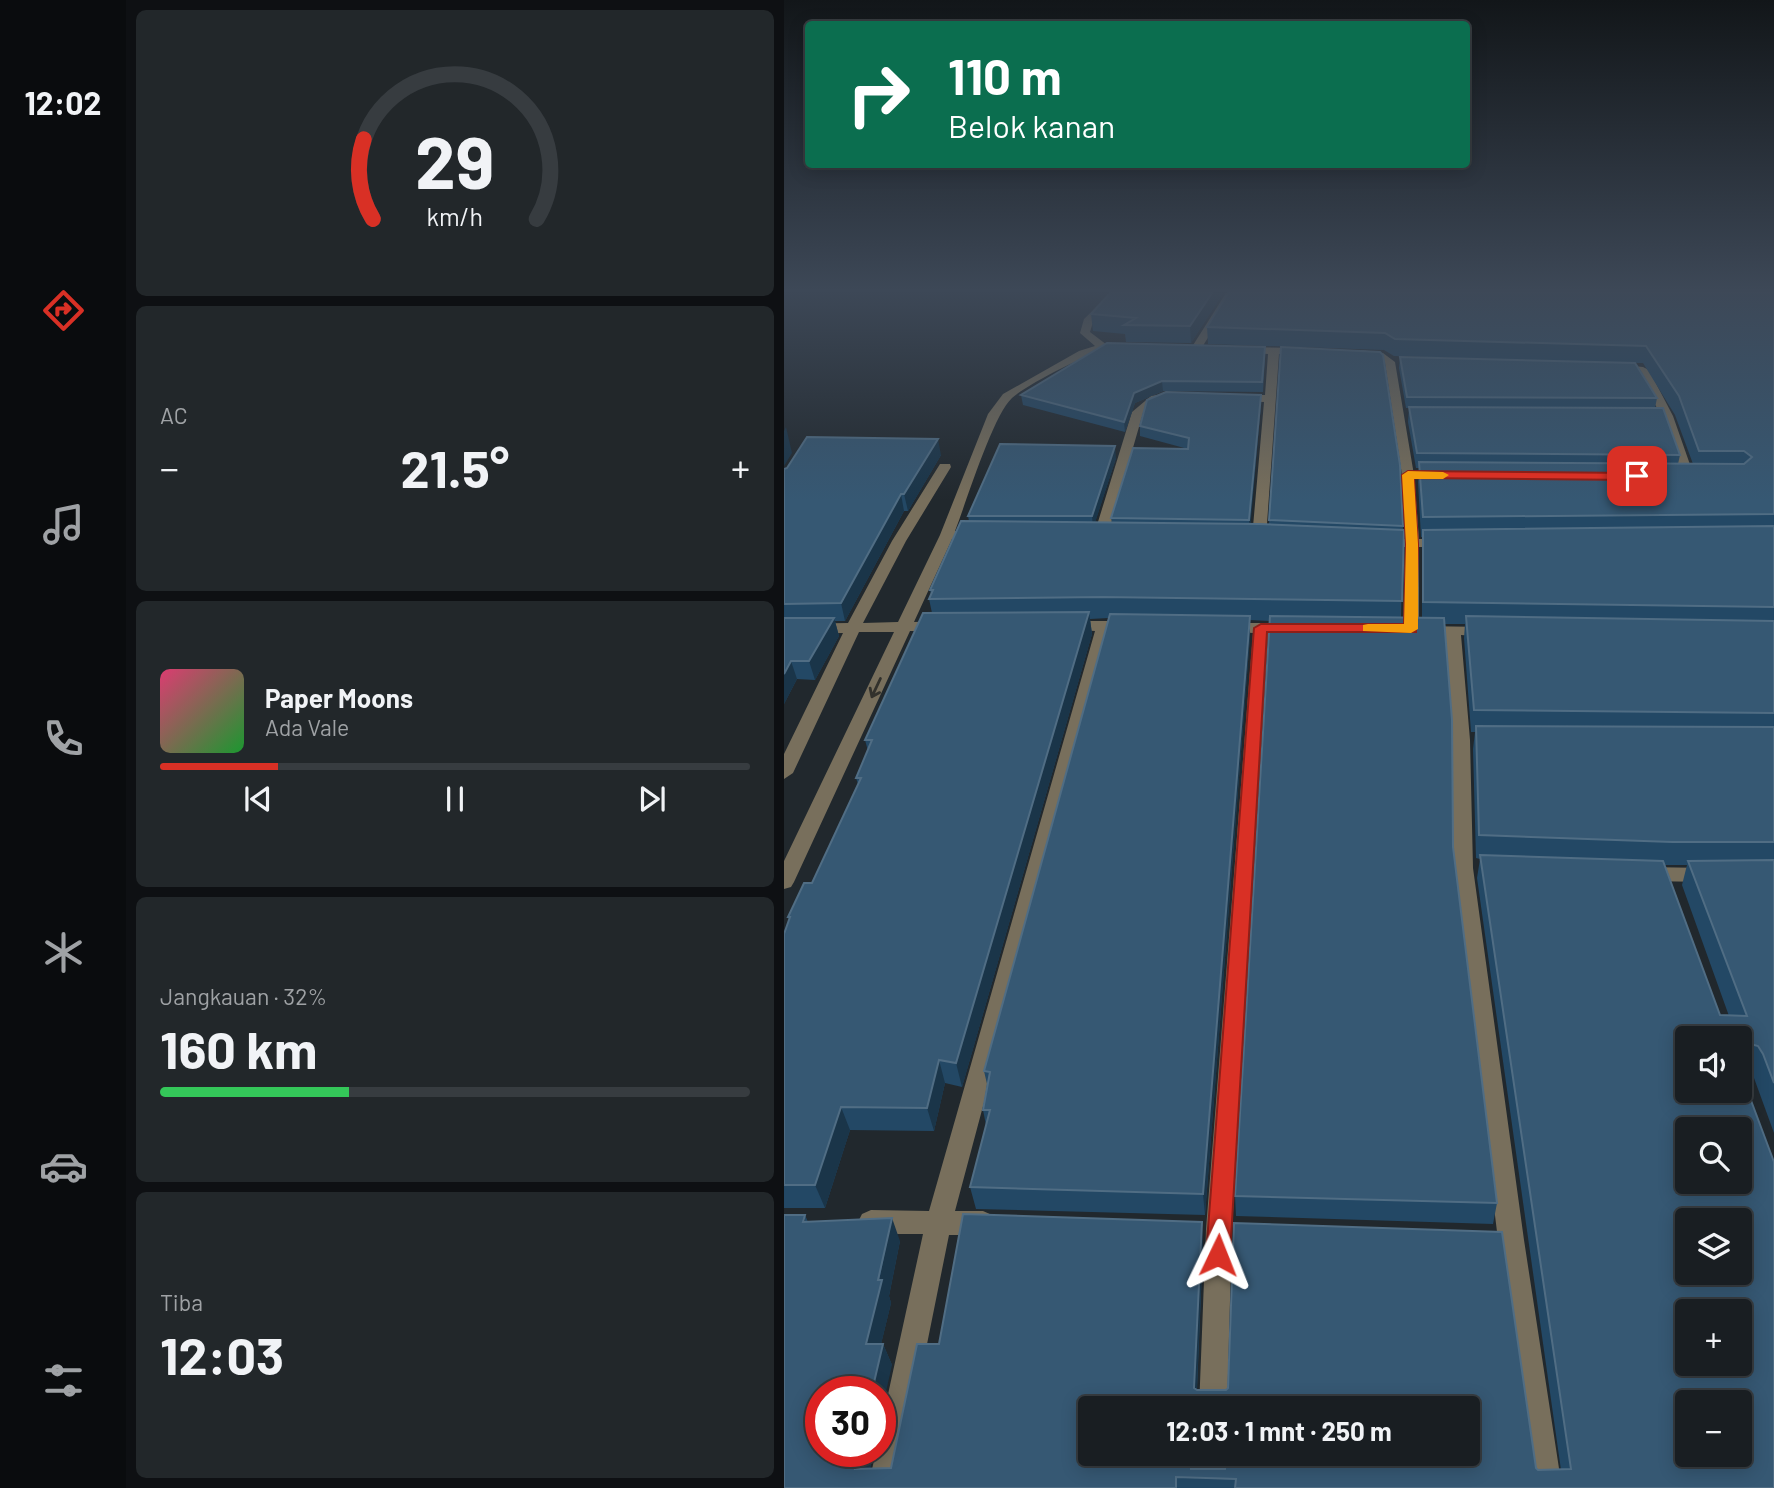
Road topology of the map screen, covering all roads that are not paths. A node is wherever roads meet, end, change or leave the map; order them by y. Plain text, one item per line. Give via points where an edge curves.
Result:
1 (1066, 362) edge
2 (1273, 362) edge
3 (1390, 362) edge
4 (1396, 362) edge
5 (1404, 363) edge
6 (1606, 366) edge
7 (1177, 396) edge
8 (1230, 398) edge
9 (1270, 399) junction
10 (1654, 416) edge
11 (1667, 416) junction
12 (945, 467) dead end
13 (1688, 477) edge
14 (947, 535) junction
15 (989, 536) edge
16 (1100, 538) edge
17 (1259, 538) edge
18 (1370, 542) edge
19 (1454, 543) edge
20 (1412, 544) junction
21 (905, 626) junction
22 (958, 626) edge
23 (1051, 626) edge
24 (1104, 626) junction
25 (1143, 627) edge
26 (1209, 628) edge
27 (1261, 628) junction
28 (1302, 628) edge
29 (784, 629) edge
30 (851, 629) junction
31 (1453, 631) junction
32 (1509, 632) edge
33 (784, 773) edge
34 (1626, 873) edge
35 (1666, 875) junction
36 (1734, 875) edge
37 (784, 882) edge
38 (1675, 900) edge
39 (849, 1222) edge
40 (939, 1222) junction
41 (1009, 1224) edge
42 (1191, 1228) edge
43 (1219, 1229) junction
44 (1247, 1230) edge
45 (1483, 1239) edge
46 (1511, 1240) junction
47 (1213, 1396) edge
48 (1211, 1466) edge
49 (883, 1488) edge
50 (1210, 1488) edge
51 (1547, 1488) edge

1 - 14 street via 1007,396 992,417
2 - 9 street
3 - 20 street via 1406,415 1414,475
4 - 5 street
6 - 11 street via 1643,370
7 - 16 street via 1154,398 1138,412
8 - 9 street
9 - 17 street
10 - 11 street
11 - 13 street
12 - 30 street via 915,511
14 - 15 street
14 - 21 street
18 - 20 street
19 - 20 street
20 - 31 street via 1404,629
21 - 22 street
21 - 30 street
21 -> 37 street
23 - 24 street
24 - 25 street
24 - 40 street
26 - 27 street
27 - 28 street
27 - 43 street
29 - 30 street
30 - 33 street
31 - 32 street
31 - 46 street via 1467,741 1470,869
34 - 35 street
35 - 36 street
35 - 38 street
39 - 40 street
40 - 41 street
40 - 49 street
42 - 43 street
43 - 44 street
43 - 47 street
45 - 46 street
46 - 51 street
48 - 50 street

